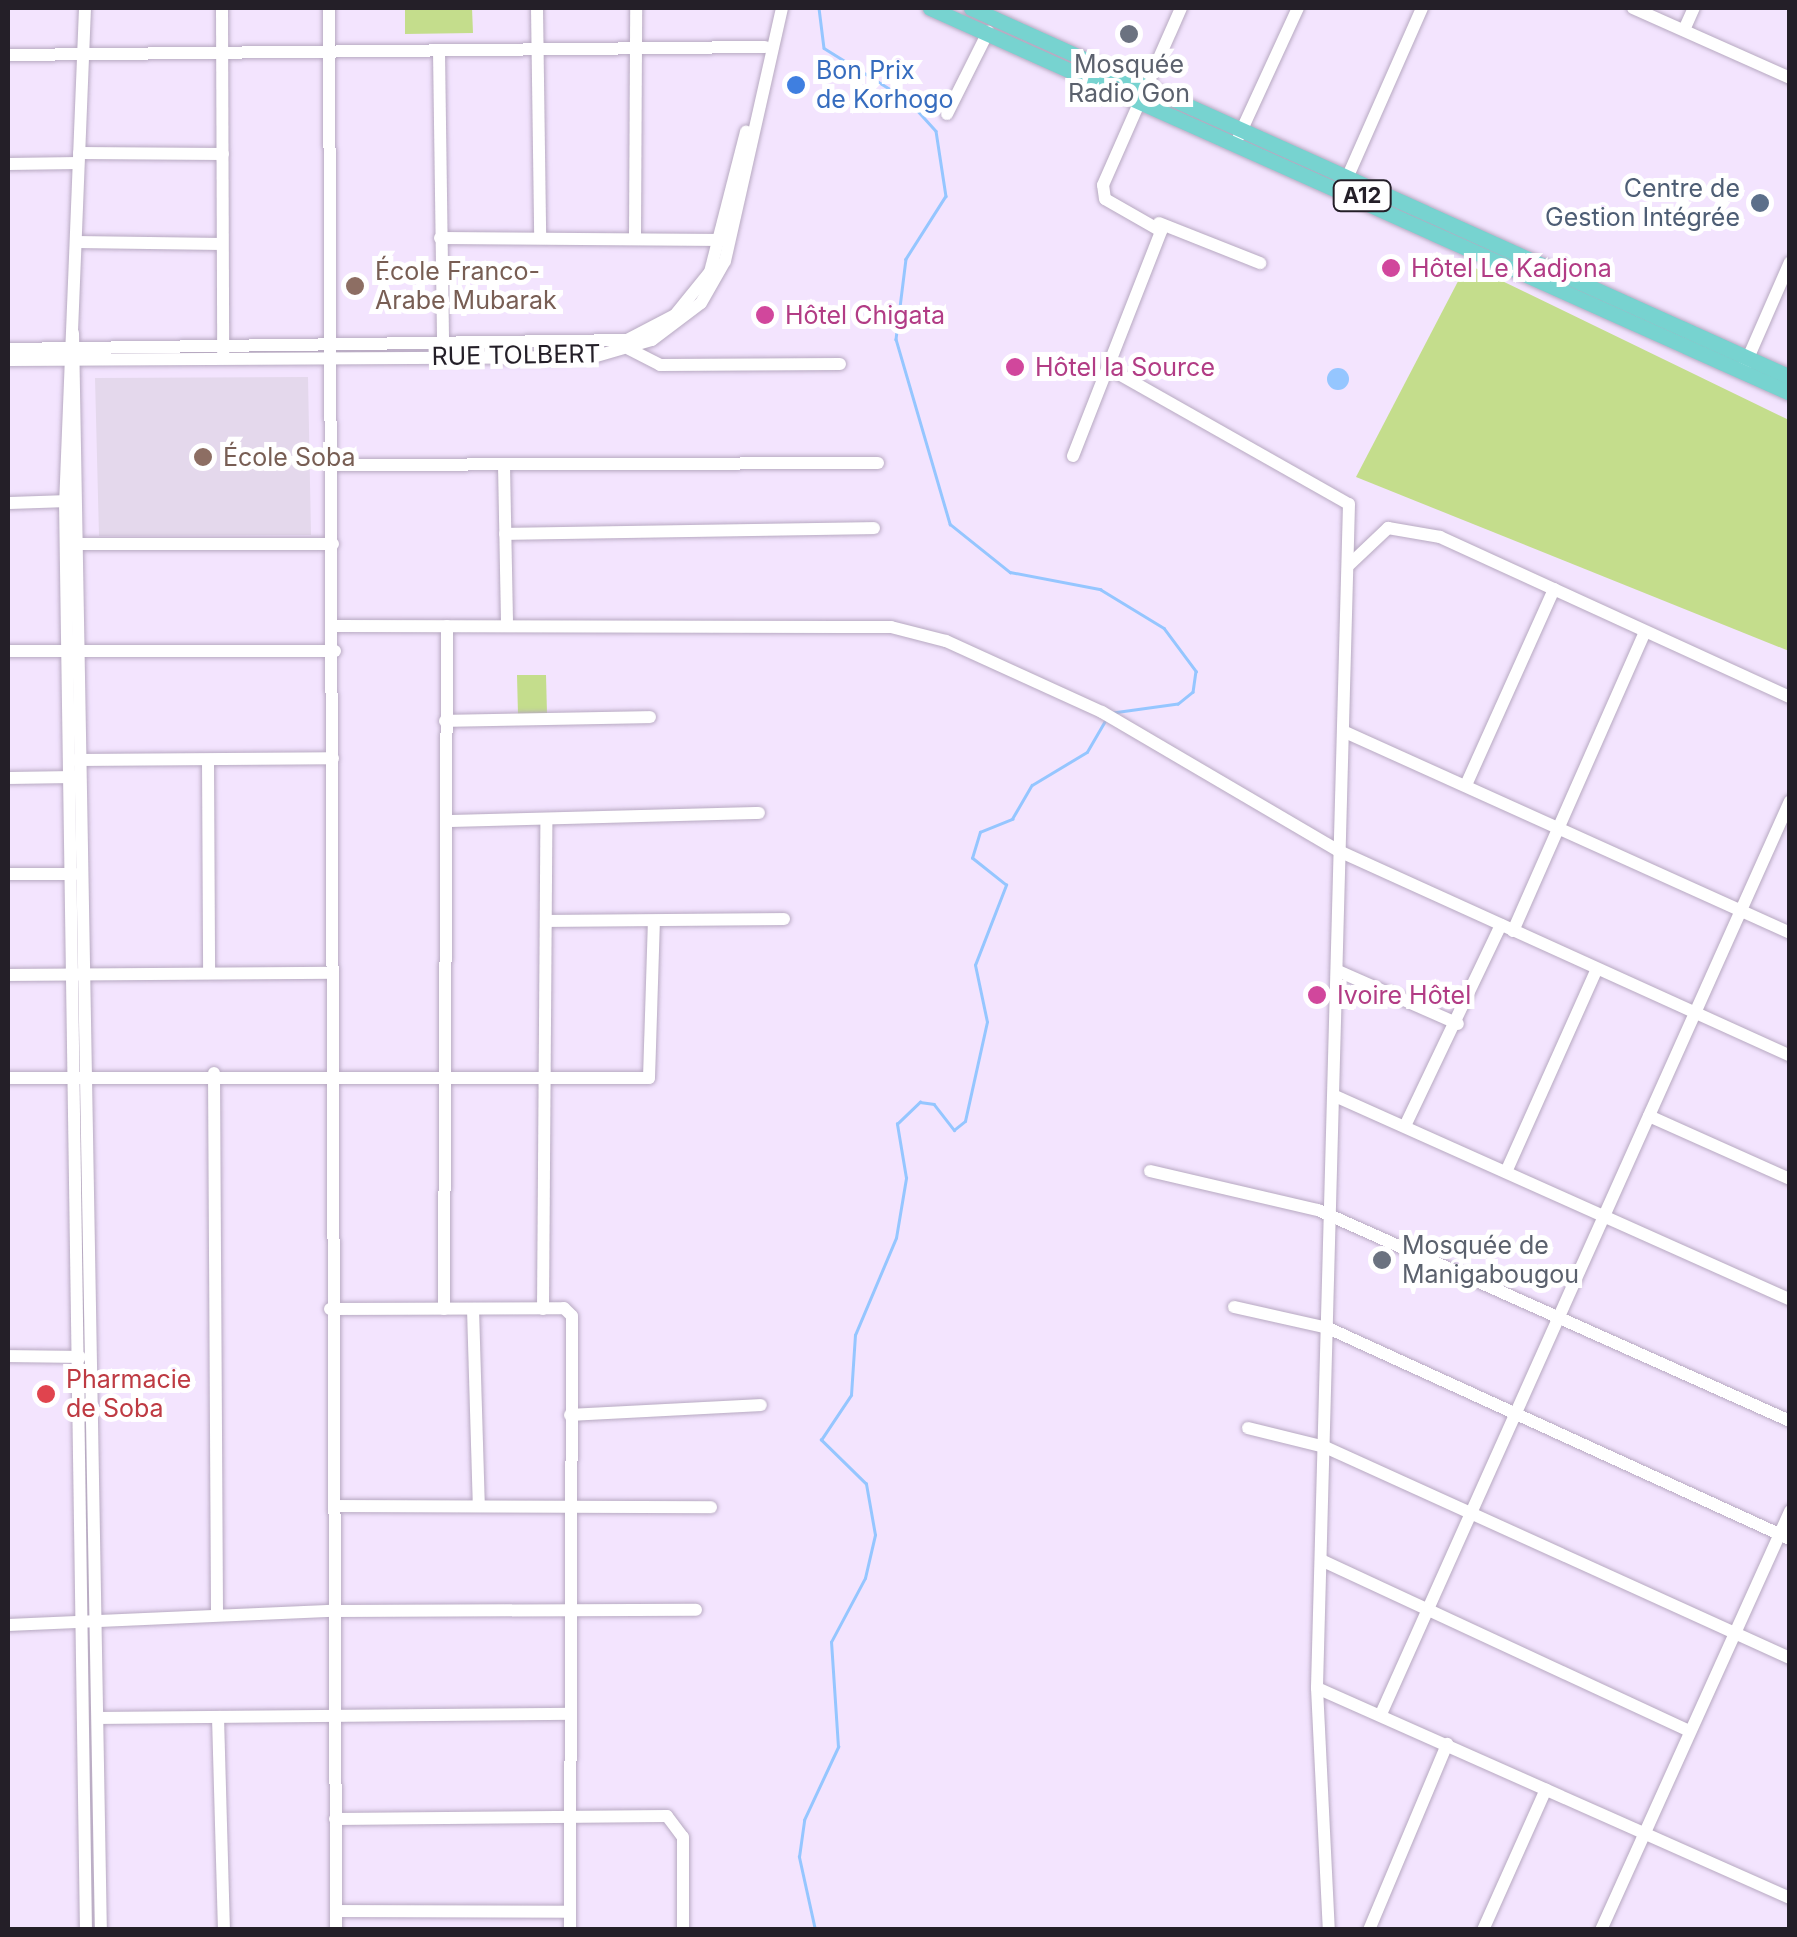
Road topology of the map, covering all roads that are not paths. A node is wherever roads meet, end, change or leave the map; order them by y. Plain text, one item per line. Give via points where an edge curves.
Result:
1 (85, 8) edge
2 (222, 8) edge
3 (329, 8) edge
4 (537, 8) edge
5 (636, 8) edge
6 (773, 8) edge
7 (782, 8) edge
8 (930, 8) edge
9 (971, 8) edge
10 (1182, 8) edge
11 (1298, 8) edge
12 (1422, 8) edge
13 (1634, 8) edge
14 (1694, 8) edge
15 (948, 11) edge
16 (1684, 30) junction
17 (988, 32) junction
18 (765, 47) junction
19 (329, 49) junction
20 (538, 50) junction
21 (637, 50) junction
22 (222, 51) junction
23 (439, 51) junction
24 (83, 54) junction
25 (8, 56) edge
26 (1790, 78) edge
27 (1144, 90) junction
28 (947, 114) dead end
29 (1241, 132) junction
30 (223, 154) junction
31 (78, 158) junction
32 (8, 164) edge
33 (1346, 181) junction
34 (1159, 223) junction
35 (540, 236) junction
36 (635, 236) junction
37 (440, 238) junction
38 (724, 240) junction
39 (76, 242) junction
40 (222, 244) junction
41 (1790, 262) edge
42 (1260, 263) dead end
43 (443, 347) junction
44 (8, 348) edge
45 (630, 350) junction
46 (332, 353) junction
47 (73, 355) junction
48 (223, 356) junction
49 (8, 360) edge
50 (840, 364) dead end
51 (1745, 365) junction
52 (1110, 369) junction
53 (1790, 378) edge
54 (1790, 393) edge
55 (1073, 456) dead end
56 (878, 463) dead end
57 (333, 465) junction
58 (504, 465) junction
59 (71, 500) junction
60 (8, 503) edge
61 (874, 528) dead end
62 (505, 534) junction
63 (79, 544) junction
64 (334, 544) junction
65 (1348, 567) junction
66 (1554, 589) junction
67 (334, 626) junction
68 (446, 626) junction
69 (507, 626) junction
70 (1645, 632) junction
71 (75, 650) junction
72 (335, 650) junction
73 (8, 652) edge
74 (1790, 697) edge
75 (650, 717) dead end
76 (445, 722) junction
77 (1344, 732) junction
78 (333, 758) junction
79 (76, 760) junction
80 (208, 761) junction
81 (76, 777) junction
82 (8, 778) edge
83 (1466, 785) junction
84 (1788, 807) edge
85 (759, 814) dead end
86 (447, 820) junction
87 (546, 820) junction
88 (1560, 828) junction
89 (1342, 852) junction
90 (8, 874) edge
91 (74, 874) junction
92 (1741, 910) junction
93 (784, 918) dead end
94 (547, 922) junction
95 (654, 923) junction
96 (1507, 928) junction
97 (1790, 933) edge
98 (1597, 969) junction
99 (1338, 970) junction
100 (209, 972) junction
101 (82, 974) junction
102 (331, 974) junction
103 (8, 975) edge
104 (1695, 1014) junction
105 (1458, 1024) junction
106 (1790, 1056) edge
107 (330, 1072) junction
108 (214, 1073) junction
109 (446, 1074) junction
110 (545, 1074) junction
111 (82, 1077) junction
112 (8, 1078) edge
113 (1335, 1096) junction
114 (1649, 1116) junction
115 (1405, 1126) junction
116 (1150, 1171) dead end
117 (1506, 1172) junction
118 (1790, 1178) edge
119 (1603, 1216) junction
120 (1333, 1217) junction
121 (1790, 1300) edge
122 (1234, 1307) dead end
123 (444, 1309) junction
124 (473, 1309) junction
125 (543, 1309) junction
126 (330, 1310) junction
127 (1559, 1318) junction
128 (1328, 1328) junction
129 (8, 1356) edge
130 (75, 1357) junction
131 (92, 1358) junction
132 (761, 1405) dead end
133 (570, 1415) junction
134 (1513, 1416) junction
135 (1790, 1421) edge
136 (1248, 1428) dead end
137 (1325, 1447) junction
138 (334, 1506) junction
139 (479, 1506) junction
140 (570, 1506) junction
141 (711, 1507) dead end
142 (1790, 1511) edge
143 (1471, 1514) junction
144 (1784, 1537) edge
145 (1321, 1560) junction
146 (696, 1610) dead end
147 (333, 1611) junction
148 (570, 1611) junction
149 (1428, 1611) junction
150 (216, 1615) junction
151 (91, 1621) junction
152 (8, 1625) edge
153 (1734, 1633) junction
154 (1790, 1658) edge
155 (1317, 1688) junction
156 (570, 1714) junction
157 (1382, 1714) junction
158 (334, 1716) junction
159 (218, 1717) junction
160 (100, 1718) junction
161 (1688, 1730) junction
162 (1446, 1744) junction
163 (1546, 1789) junction
164 (570, 1817) junction
165 (335, 1819) junction
166 (1644, 1833) junction
167 (1790, 1898) edge
168 (336, 1912) junction
169 (570, 1912) junction
170 (1601, 1929) edge
171 (86, 1930) edge
172 (101, 1930) edge
173 (224, 1930) edge
174 (336, 1930) edge
175 (570, 1930) edge
176 (683, 1930) edge
177 (1329, 1930) edge
178 (1369, 1930) edge
179 (1483, 1930) edge

1 - 24 street
2 - 22 street
3 - 19 street
4 - 20 street
5 - 21 street
6 - 18 street, RUE TOLBERT
7 - 45 street, RUE TOLBERT via 718,278 686,318
8 - 15 main road, A12
9 - 27 main road, A12
10 - 27 street
11 - 29 street
12 - 33 street
13 - 16 street
14 - 16 street
15 - 17 main road, A12
16 - 26 street
17 - 27 main road, A12
17 - 28 street
18 - 21 street
18 - 38 street, RUE TOLBERT
19 - 22 street
19 - 23 street
19 - 46 street
20 - 21 street
20 - 23 street
20 - 35 street
21 - 36 street
22 - 24 street
22 - 30 street
23 - 37 street
24 - 25 street
24 - 31 street
27 - 29 main road, A12
27 - 34 street via 1102,193
29 - 33 main road, A12
30 - 31 street
30 - 40 street
31 - 32 street
31 - 39 street
33 - 51 main road, A12
34 - 42 street
34 - 52 street
35 - 36 street
35 - 37 street
36 - 38 street
37 - 43 street
38 - 43 street, RUE TOLBERT via 692,299 627,340
39 - 40 street
39 - 47 street
40 - 48 street
41 - 51 street
43 - 46 street, RUE TOLBERT
44 - 47 street, RUE TOLBERT
45 - 46 street, RUE TOLBERT
45 - 50 street via 660,365
46 - 48 street, RUE TOLBERT
46 - 57 street
47 - 48 street, RUE TOLBERT
47 - 49 street, RUE TOLBERT
47 - 59 street
51 - 53 main road, A12
51 - 54 main road, A12
52 - 55 street
52 - 65 street via 1118,382 1346,497
56 - 58 street
57 - 58 street
57 - 64 street
58 - 62 street
59 - 60 street
59 - 63 street
59 - 71 street
61 - 62 street
62 - 69 street
63 - 64 street
63 - 71 street
64 - 67 street
65 - 66 street via 1371,537 1405,528
65 - 77 street
66 - 70 street
66 - 83 street
67 - 68 street
67 - 72 street
68 - 69 street
68 - 76 street
69 - 89 street via 891,627 946,641 1102,712
70 - 74 street
70 - 88 street
71 - 72 street
71 - 73 street
71 - 79 street
72 - 78 street
75 - 76 street
76 - 86 street
77 - 83 street
77 - 89 street
78 - 80 street
78 - 102 street
79 - 80 street
79 - 81 street
80 - 100 street
81 - 82 street
81 - 91 street
81 - 101 street
83 - 88 street
84 - 92 street
85 - 87 street
86 - 87 street
86 - 109 street
87 - 94 street
88 - 92 street
88 - 96 street
89 - 96 street
89 - 99 street
90 - 91 street
91 - 101 street
92 - 97 street
92 - 104 street
93 - 95 street
94 - 95 street
94 - 110 street
95 - 110 street via 649,1078
96 - 98 street
96 - 105 street
98 - 104 street
98 - 117 street
99 - 105 street
99 - 113 street
100 - 101 street
100 - 102 street
101 - 103 street
101 - 111 street
102 - 107 street
104 - 106 street
104 - 114 street
105 - 115 street
107 - 108 street
107 - 109 street
107 - 126 street
108 - 111 street
108 - 150 street
109 - 110 street
109 - 123 street
110 - 125 street
111 - 112 street
111 - 130 street
111 - 131 street
113 - 115 street
113 - 120 street
114 - 118 street
114 - 119 street
115 - 117 street
116 - 120 street via 1272,1192
117 - 119 street
119 - 121 street
119 - 127 street
120 - 127 street
120 - 128 street
122 - 128 street
123 - 124 street
123 - 126 street
124 - 125 street
124 - 139 street
125 - 133 street via 572,1316
126 - 138 street
127 - 134 street
127 - 135 street
128 - 134 street
128 - 137 street
129 - 130 street
130 - 131 street
130 - 151 street
131 - 151 street
132 - 133 street
133 - 140 street
134 - 143 street
134 - 144 street
136 - 137 street
137 - 143 street
137 - 145 street
138 - 139 street
138 - 147 street
139 - 140 street
140 - 141 street
140 - 148 street
142 - 144 street
143 - 149 street
143 - 153 street
144 - 153 street
145 - 149 street
145 - 155 street
146 - 148 street
147 - 148 street
147 - 150 street
147 - 158 street
148 - 156 street
149 - 157 street
149 - 161 street
150 - 151 street
151 - 152 street
151 - 160 street
151 - 171 street
153 - 154 street
153 - 161 street
155 - 157 street
155 - 177 street
156 - 158 street
156 - 164 street
157 - 162 street
158 - 159 street
158 - 165 street
159 - 160 street
159 - 173 street
160 - 172 street
161 - 166 street
162 - 163 street
162 - 178 street
163 - 166 street
163 - 179 street
164 - 165 street
164 - 169 street
164 - 176 street via 673,1820 685,1855
165 - 168 street
166 - 167 street
166 - 170 street
168 - 169 street
168 - 174 street
169 - 175 street

